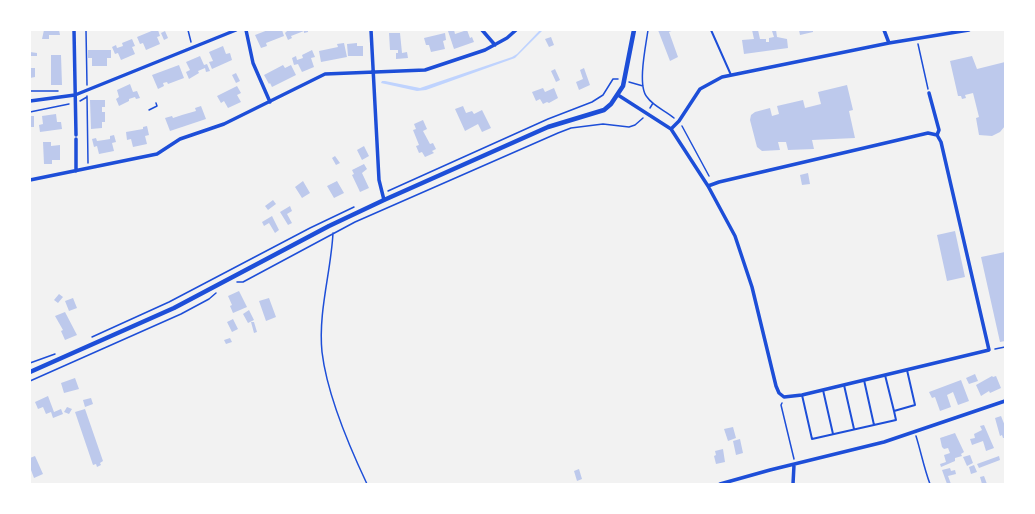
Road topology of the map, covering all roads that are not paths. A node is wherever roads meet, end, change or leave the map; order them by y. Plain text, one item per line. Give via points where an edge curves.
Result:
1 (74, 30) edge
2 (236, 30) edge
3 (246, 30) edge
4 (371, 30) edge
5 (482, 30) edge
6 (516, 30) edge
7 (634, 30) edge
8 (711, 30) edge
9 (884, 30) edge
10 (969, 30) edge
11 (889, 43) junction
12 (496, 45) junction
13 (374, 71) junction
14 (731, 75) junction
15 (929, 92) road end
16 (75, 95) junction
17 (618, 95) junction
18 (30, 102) edge
19 (270, 102) junction
20 (671, 129) junction
21 (937, 135) junction
22 (76, 171) junction
23 (30, 180) edge
24 (708, 186) junction
25 (384, 200) junction
26 (907, 370) junction
27 (30, 372) edge
28 (885, 375) junction
29 (864, 380) junction
30 (844, 385) junction
31 (823, 390) junction
32 (802, 396) junction
33 (1005, 401) edge
34 (894, 410) junction
35 (874, 425) junction
36 (854, 429) junction
37 (833, 434) junction
38 (794, 465) junction
39 (720, 484) edge
40 (793, 484) edge

1 - 16 street
2 - 16 street
3 - 19 street via 253,63
4 - 13 street
5 - 12 street
6 - 12 street
7 - 17 street via 623,86
8 - 14 lane
9 - 11 street
10 - 11 street
11 - 14 street
12 - 13 street via 425,70
13 - 19 street via 325,74
13 - 25 street via 379,180
14 - 20 street via 700,89
15 - 21 street via 939,130
16 - 18 street
16 - 22 street
17 - 20 street
17 - 25 street via 604,110 548,127
19 - 22 street via 224,124 180,139 157,154
20 - 24 street
21 - 24 street via 928,133
21 - 26 street via 941,142 989,350
22 - 23 street
24 - 32 street via 742,253 779,393 784,397
25 - 27 street via 329,226 174,308
26 - 28 street
26 - 34 lane via 915,405
28 - 29 street
28 - 34 lane
29 - 30 street
29 - 35 lane
30 - 31 street
30 - 36 lane
31 - 32 street
31 - 37 lane
32 - 37 lane via 812,439
33 - 38 street via 915,433
34 - 35 lane via 896,420
35 - 36 lane
36 - 37 lane
38 - 39 street
38 - 40 street

